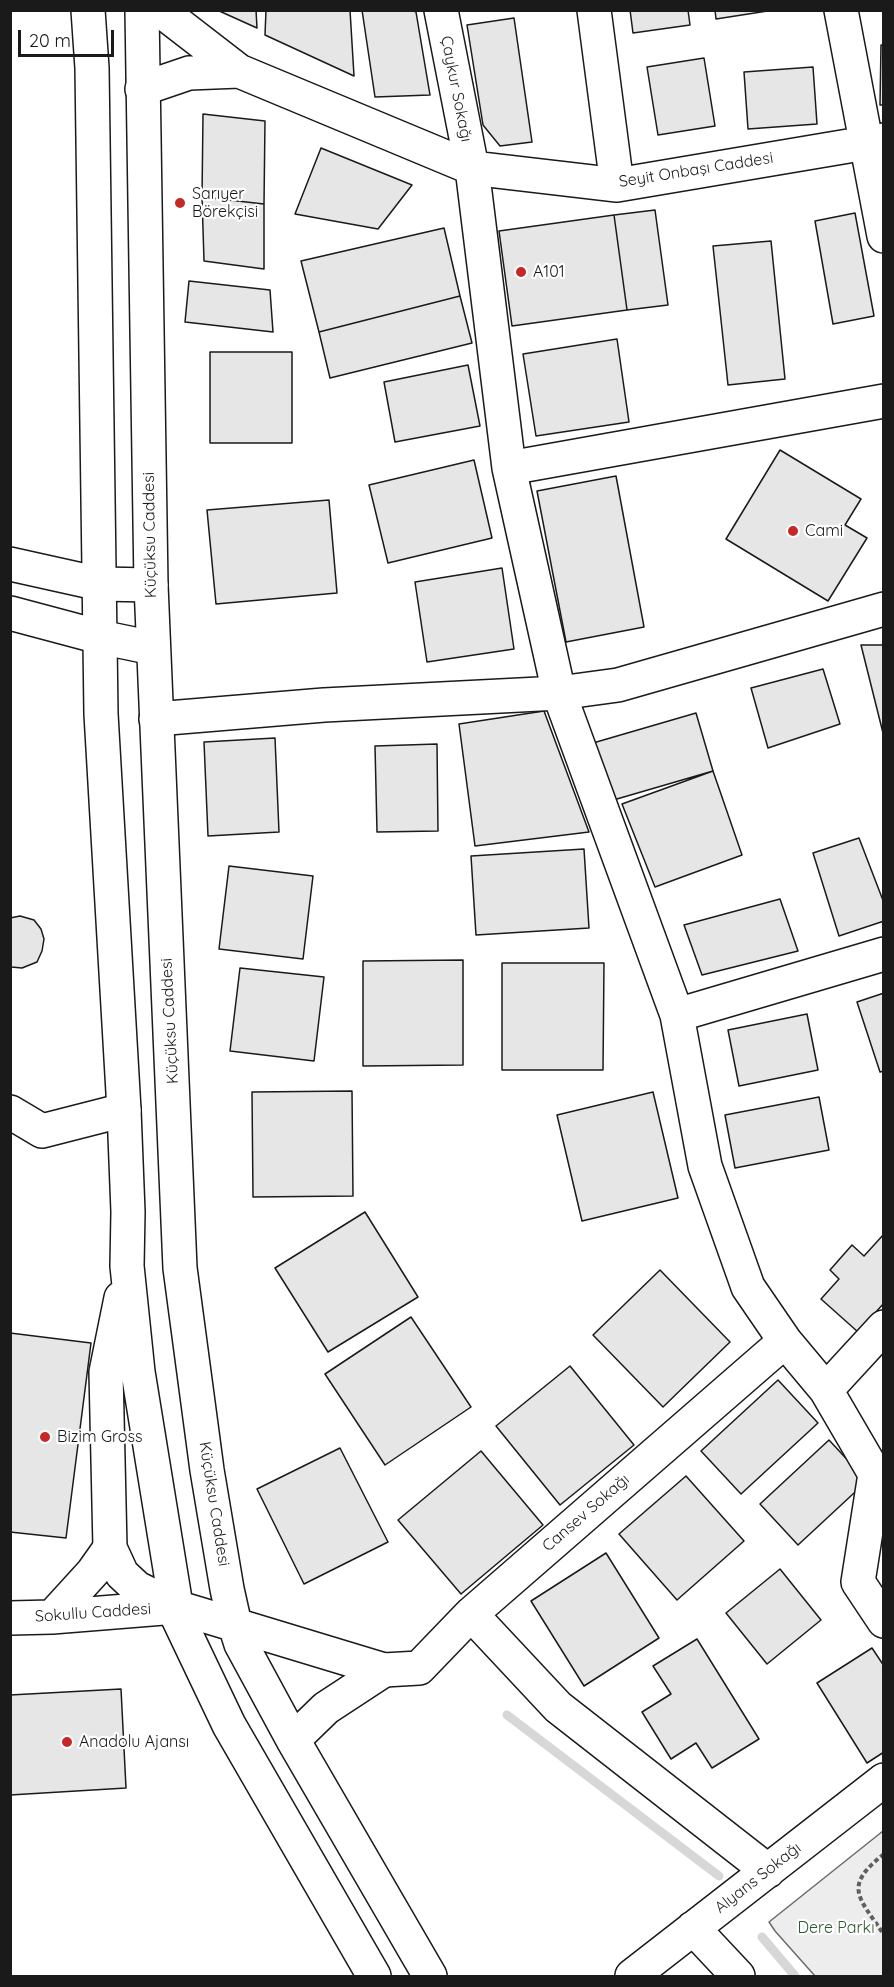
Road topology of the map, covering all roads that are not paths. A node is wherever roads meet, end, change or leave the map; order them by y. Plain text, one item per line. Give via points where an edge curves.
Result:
1 (88, 10) edge
2 (142, 10) edge
3 (160, 10) edge
4 (441, 10) edge
5 (594, 10) edge
6 (841, 10) edge
7 (239, 71) junction
8 (142, 89) junction
9 (875, 142) edge
10 (472, 168) junction
11 (617, 185) junction
12 (884, 236) edge
13 (884, 401) edge
14 (509, 468) junction
15 (10, 564) edge
16 (100, 584) junction
17 (151, 585) junction
18 (884, 609) edge
19 (10, 613) edge
20 (100, 638) junction
21 (153, 648) junction
22 (559, 693) junction
23 (156, 719) junction
24 (884, 954) edge
25 (677, 1015) junction
26 (124, 1110) junction
27 (10, 1112) edge
28 (127, 1266) junction
29 (884, 1327) edge
30 (785, 1341) junction
31 (826, 1390) junction
32 (110, 1548) junction
33 (227, 1589) junction
34 (176, 1607) junction
35 (471, 1614) junction
36 (52, 1617) junction
37 (10, 1618) edge
38 (884, 1621) edge
39 (235, 1626) junction
40 (384, 1670) junction
41 (293, 1740) junction
42 (884, 1780) edge
43 (768, 1871) junction
44 (693, 1928) junction
45 (374, 1977) edge
46 (430, 1977) edge
47 (632, 1977) edge
48 (738, 1977) edge

1 - 16 street
2 - 8 street, Küçüksu Caddesi
3 - 7 street
4 - 10 street, Çaykur Sokağı
5 - 11 street
6 - 9 street
7 - 8 street via 189,73
7 - 10 street, Seyit Onbaşı Caddesi
8 - 17 street, Küçüksu Caddesi
9 - 11 street, Seyit Onbaşı Caddesi
9 - 12 street
10 - 11 street, Seyit Onbaşı Caddesi
10 - 14 street, Çaykur Sokağı
13 - 14 street
14 - 22 street, Çaykur Sokağı
15 - 16 street
16 - 17 street
16 - 20 street
17 - 21 street, Küçüksu Caddesi
18 - 22 street via 618,685
19 - 20 street
20 - 21 street
20 - 26 street
21 - 23 street, Küçüksu Caddesi
22 - 23 street via 324,705
22 - 25 street, Çaykur Sokağı
23 - 33 street, Küçüksu Caddesi via 180,1268
24 - 25 street
25 - 30 street, Çaykur Sokağı via 705,1166 748,1287
26 - 27 street via 42,1131
26 - 28 street
28 - 32 street via 106,1372
28 - 34 street via 138,1372
29 - 31 street
30 - 31 street, Çaykur Sokağı
30 - 35 street, Cansev Sokağı
31 - 38 street, Çaykur Sokağı via 875,1474 858,1582
32 - 34 street via 122,1574 137,1588
32 - 36 street
33 - 34 street
33 - 39 street, Küçüksu Caddesi
34 - 36 street, Sokullu Caddesi
34 - 39 street
34 - 45 street via 229,1725
35 - 40 street, Cansev Sokağı via 419,1668
35 - 43 street via 558,1707
36 - 37 street, Sokullu Caddesi
39 - 40 street
39 - 41 street, Küçüksu Caddesi via 251,1665
40 - 41 street via 326,1708
41 - 46 street, Küçüksu Caddesi
42 - 43 street, Alyans Sokağı
43 - 44 street, Alyans Sokağı
44 - 47 street, Alyans Sokağı
44 - 48 street

